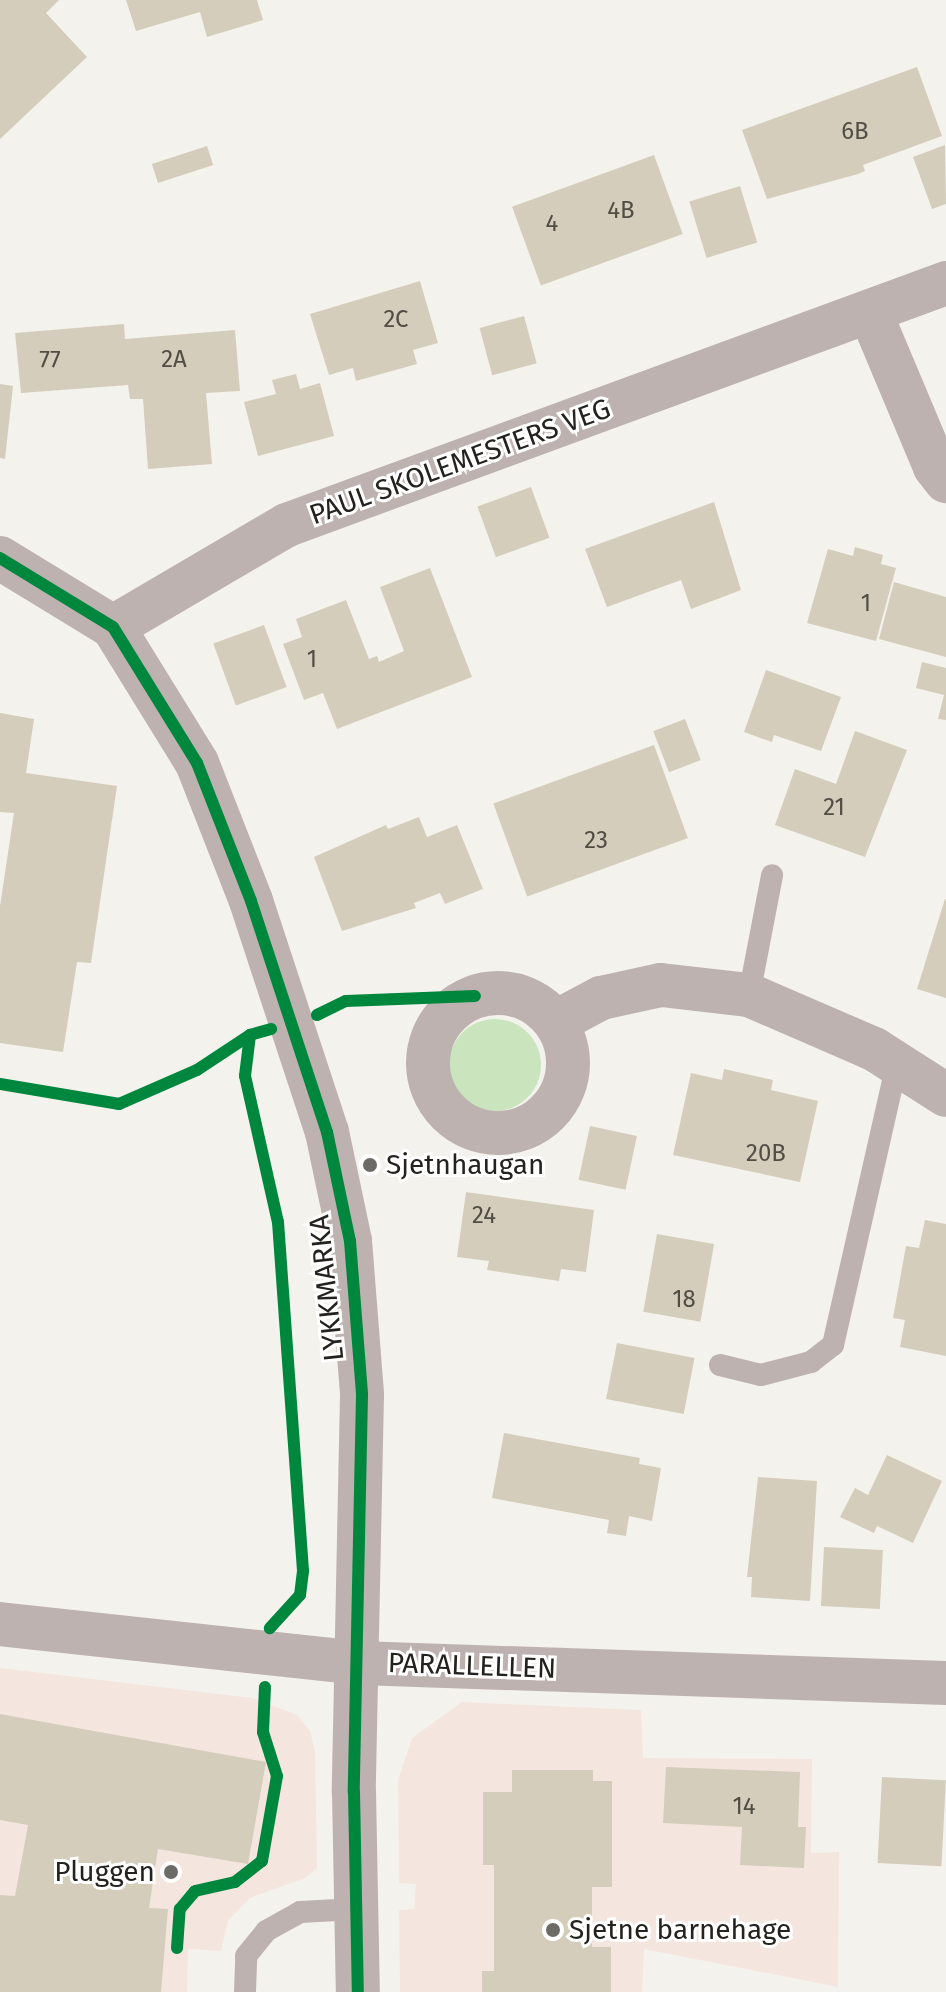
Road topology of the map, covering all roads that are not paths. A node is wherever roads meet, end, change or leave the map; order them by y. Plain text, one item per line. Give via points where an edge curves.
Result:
1 (946, 283) edge
2 (870, 312) junction
3 (946, 481) edge
4 (0, 558) edge
5 (113, 627) junction
6 (772, 875) dead end
7 (749, 995) junction
8 (556, 1022) dead end
9 (897, 1063) junction
10 (946, 1095) edge
11 (720, 1365) dead end
12 (0, 1624) edge
13 (359, 1663) junction
14 (946, 1683) edge
15 (356, 1909) junction
16 (245, 1992) edge
17 (358, 1992) edge

1 - 2 street, PAUL SKOLEMESTERS VEG
2 - 3 street via 935,467
2 - 5 street, PAUL SKOLEMESTERS VEG via 287,525
4 - 5 street
5 - 13 street, LYKKMARKA via 197,763 251,901 327,1132 350,1241 362,1395
6 - 7 lane
7 - 8 street via 661,985 601,998
7 - 9 street
9 - 10 street
9 - 11 lane via 833,1345 811,1362 761,1375
12 - 13 street, PARALLELLEN
13 - 14 street, PARALLELLEN
13 - 15 street, LYKKMARKA
15 - 16 lane via 300,1912 266,1931 246,1956
15 - 17 street, LYKKMARKA

